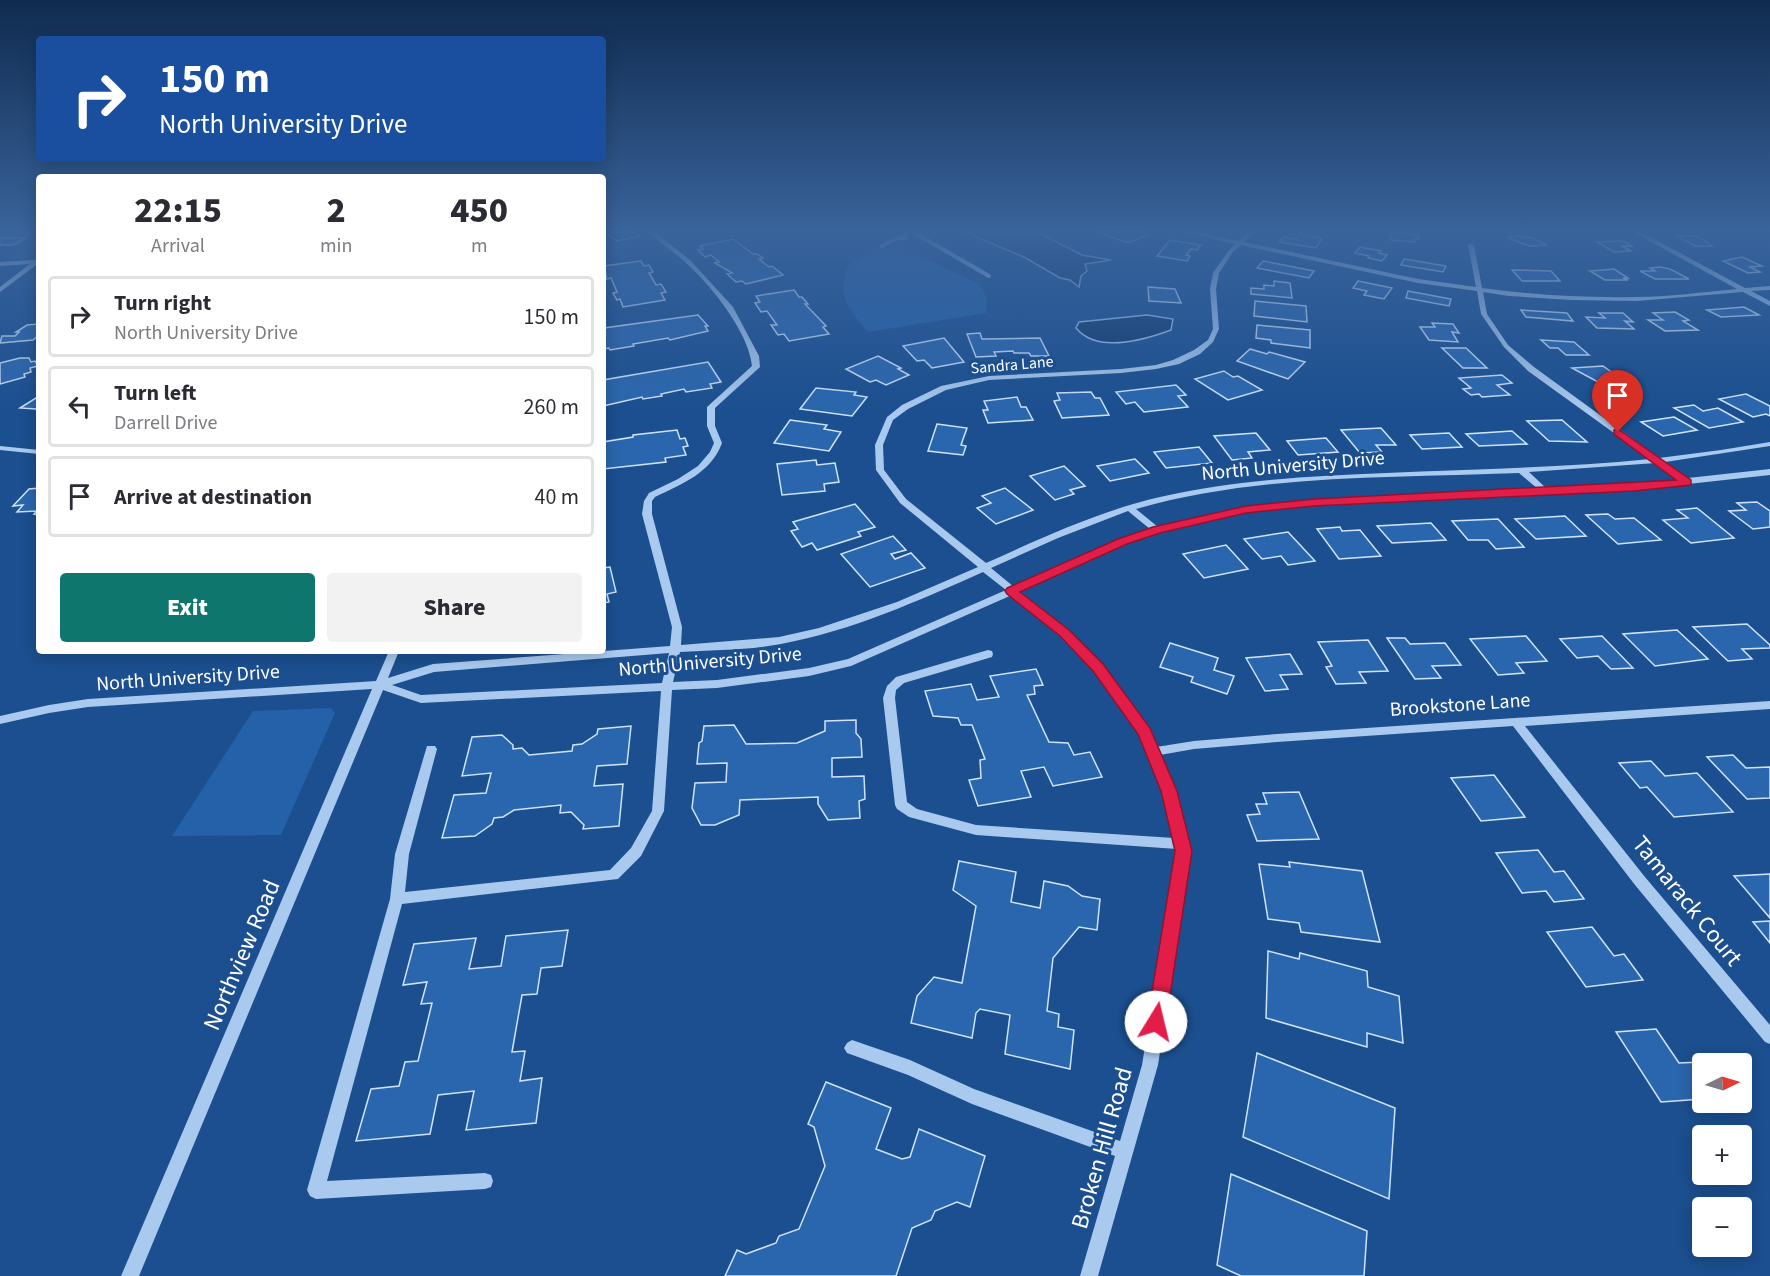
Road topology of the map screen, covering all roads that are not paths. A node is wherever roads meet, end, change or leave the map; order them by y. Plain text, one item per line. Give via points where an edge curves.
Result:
1 (1481, 291) edge
2 (716, 292) edge
3 (1213, 292) edge
4 (1487, 292) edge
5 (1721, 292) edge
6 (1747, 292) edge
7 (1770, 304) edge
8 (1770, 444) edge
9 (0, 448) edge
10 (36, 452) edge
11 (1656, 460) junction
12 (1520, 469) junction
13 (1770, 472) edge
14 (1687, 482) junction
15 (1546, 492) junction
16 (1129, 508) junction
17 (1157, 530) junction
18 (983, 568) junction
19 (1011, 591) junction
20 (675, 650) junction
21 (393, 654) edge
22 (988, 654) dead end
23 (380, 685) junction
24 (667, 686) junction
25 (1770, 705) edge
26 (0, 720) edge
27 (1515, 721) junction
28 (431, 749) dead end
29 (1153, 752) junction
30 (1182, 843) junction
31 (397, 899) junction
32 (1770, 1037) edge
33 (852, 1048) dead end
34 (1125, 1151) junction
35 (485, 1181) dead end
36 (130, 1276) edge
37 (1089, 1276) edge

1 - 11 street via 1487,321 1519,359
2 - 20 street via 731,308 756,366 711,407 711,426 718,443 711,459 648,501 677,627
3 - 18 street, Sandra Lane via 1217,321 1214,336 1189,356 1156,367 966,382 925,395 891,419 879,445 878,459 885,479 903,501
4 - 5 street via 1608,299
6 - 7 street
8 - 11 street, North University Drive
9 - 10 street
11 - 12 street, North University Drive
11 - 14 street
12 - 15 street
12 - 16 street, North University Drive via 1262,483 1205,490
13 - 14 street, North University Drive
14 - 15 street, North University Drive
15 - 17 street, North University Drive via 1281,505 1200,518
16 - 17 street
16 - 18 street, North University Drive
17 - 19 street, North University Drive
18 - 19 street, Broken Hill Road
18 - 20 street, North University Drive via 864,619 819,633 779,641
19 - 24 street, North University Drive via 851,662 765,679
19 - 29 street, Broken Hill Road via 1065,633 1098,667 1144,732
20 - 23 street, North University Drive via 433,668
20 - 24 street
21 - 23 street, Northview Road
22 - 30 street via 900,680 891,689 901,805 913,813 976,830
23 - 24 street, North University Drive via 421,699
23 - 26 street, North University Drive via 88,703
23 - 36 street, Northview Road
24 - 31 street via 658,811 636,852 613,874
25 - 27 street, Brookstone Lane
27 - 29 street, Brookstone Lane via 1194,745
27 - 32 street, Tamarack Court
28 - 31 street via 402,854
29 - 30 street, Broken Hill Road via 1169,791
30 - 34 street, Broken Hill Road via 1184,851 1150,1065
31 - 35 street via 316,1190
33 - 34 street
34 - 37 street, Broken Hill Road

